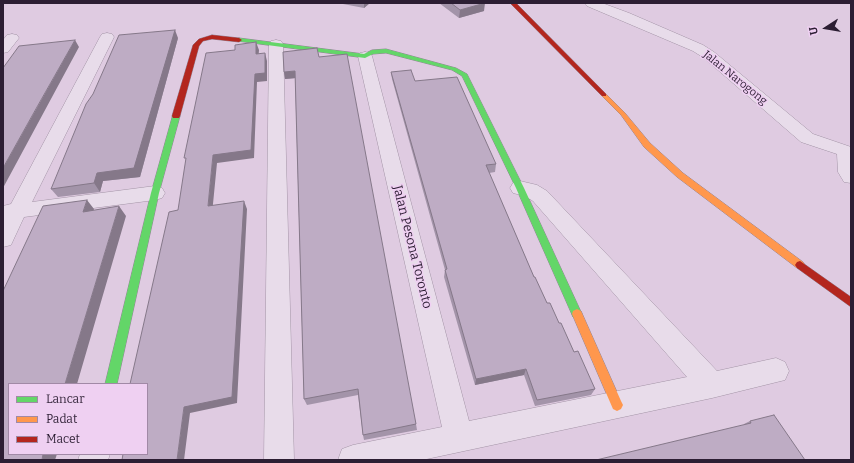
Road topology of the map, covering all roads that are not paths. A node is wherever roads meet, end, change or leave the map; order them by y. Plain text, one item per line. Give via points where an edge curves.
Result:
1 (513, 3) edge
2 (591, 3) edge
3 (107, 37) dead end
4 (12, 38) dead end
5 (276, 44) junction
6 (3, 50) edge
7 (365, 56) junction
8 (848, 152) edge
9 (851, 177) edge
10 (520, 188) junction
11 (156, 193) junction
12 (10, 211) edge
13 (3, 239) edge
14 (851, 303) edge
15 (776, 371) dead end
16 (111, 383) edge
17 (712, 385) junction
18 (617, 405) junction
19 (459, 438) junction
20 (279, 460) edge
21 (353, 460) edge

1 - 14 street via 623,114 647,145 680,175
2 - 8 street, Jalan Narogong via 698,48 710,55 807,138
3 - 12 street
4 - 6 street
5 - 7 street
5 - 11 street via 212,37 201,40 196,45
5 - 20 street
7 - 10 street via 372,52 397,53 454,68 465,75
7 - 19 street, Jalan Pesona Toronto
8 - 9 street via 846,166
10 - 17 street via 540,196
10 - 18 street
11 - 12 street
11 - 16 street
12 - 13 street
15 - 17 street
17 - 18 street
18 - 19 street
19 - 21 street

